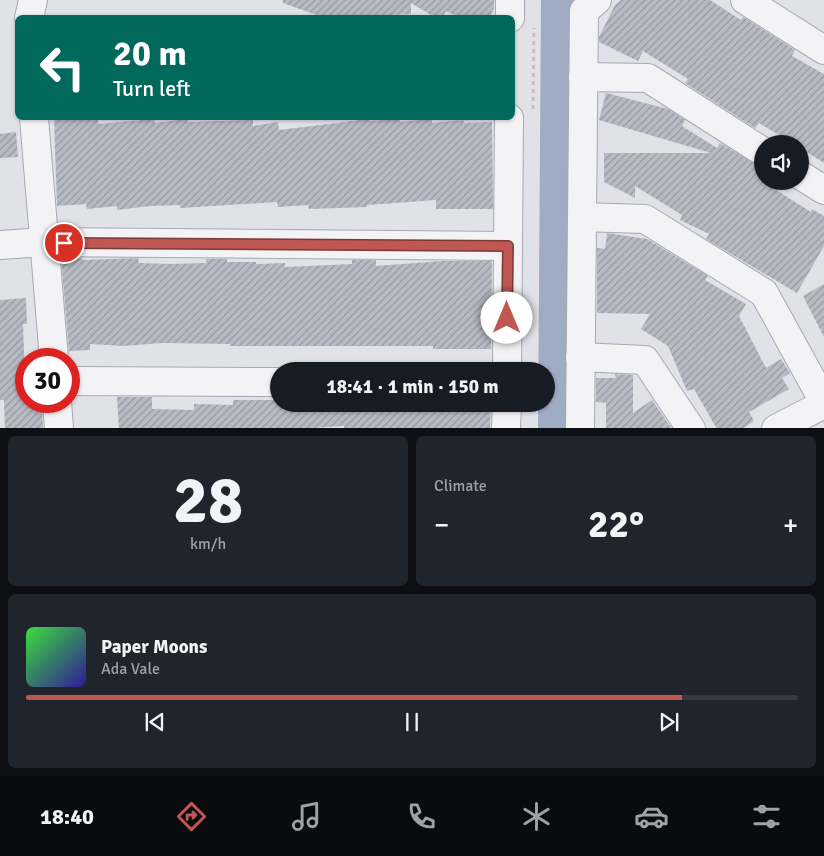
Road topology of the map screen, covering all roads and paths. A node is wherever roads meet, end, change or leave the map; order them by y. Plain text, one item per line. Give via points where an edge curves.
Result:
1 (33, 0) edge
2 (510, 0) edge
3 (597, 0) edge
4 (745, 0) edge
5 (30, 15) edge
6 (510, 15) edge
7 (824, 50) edge
8 (583, 77) junction
9 (34, 120) edge
10 (509, 120) edge
11 (754, 146) edge
12 (809, 181) edge
13 (824, 190) edge
14 (582, 217) junction
15 (44, 242) junction
16 (0, 245) edge
17 (508, 246) junction
18 (53, 348) edge
19 (580, 357) junction
20 (507, 362) edge
21 (80, 380) edge
22 (270, 382) edge
23 (824, 403) edge
24 (507, 412) edge
25 (58, 413) edge
26 (59, 428) edge
27 (506, 428) edge
28 (580, 428) edge
29 (691, 428) edge
30 (776, 428) edge

1 - 5 street
2 - 6 street
3 - 8 street via 584,11
4 - 7 street
8 - 11 street via 648,78
8 - 14 street
9 - 15 street
10 - 17 street
12 - 13 street
14 - 19 street
14 - 23 street via 645,219 764,293
15 - 16 street
15 - 17 street
15 - 18 street
17 - 20 street
19 - 28 street
19 - 29 street via 645,360
21 - 22 street
23 - 30 street
24 - 27 street
25 - 26 street

